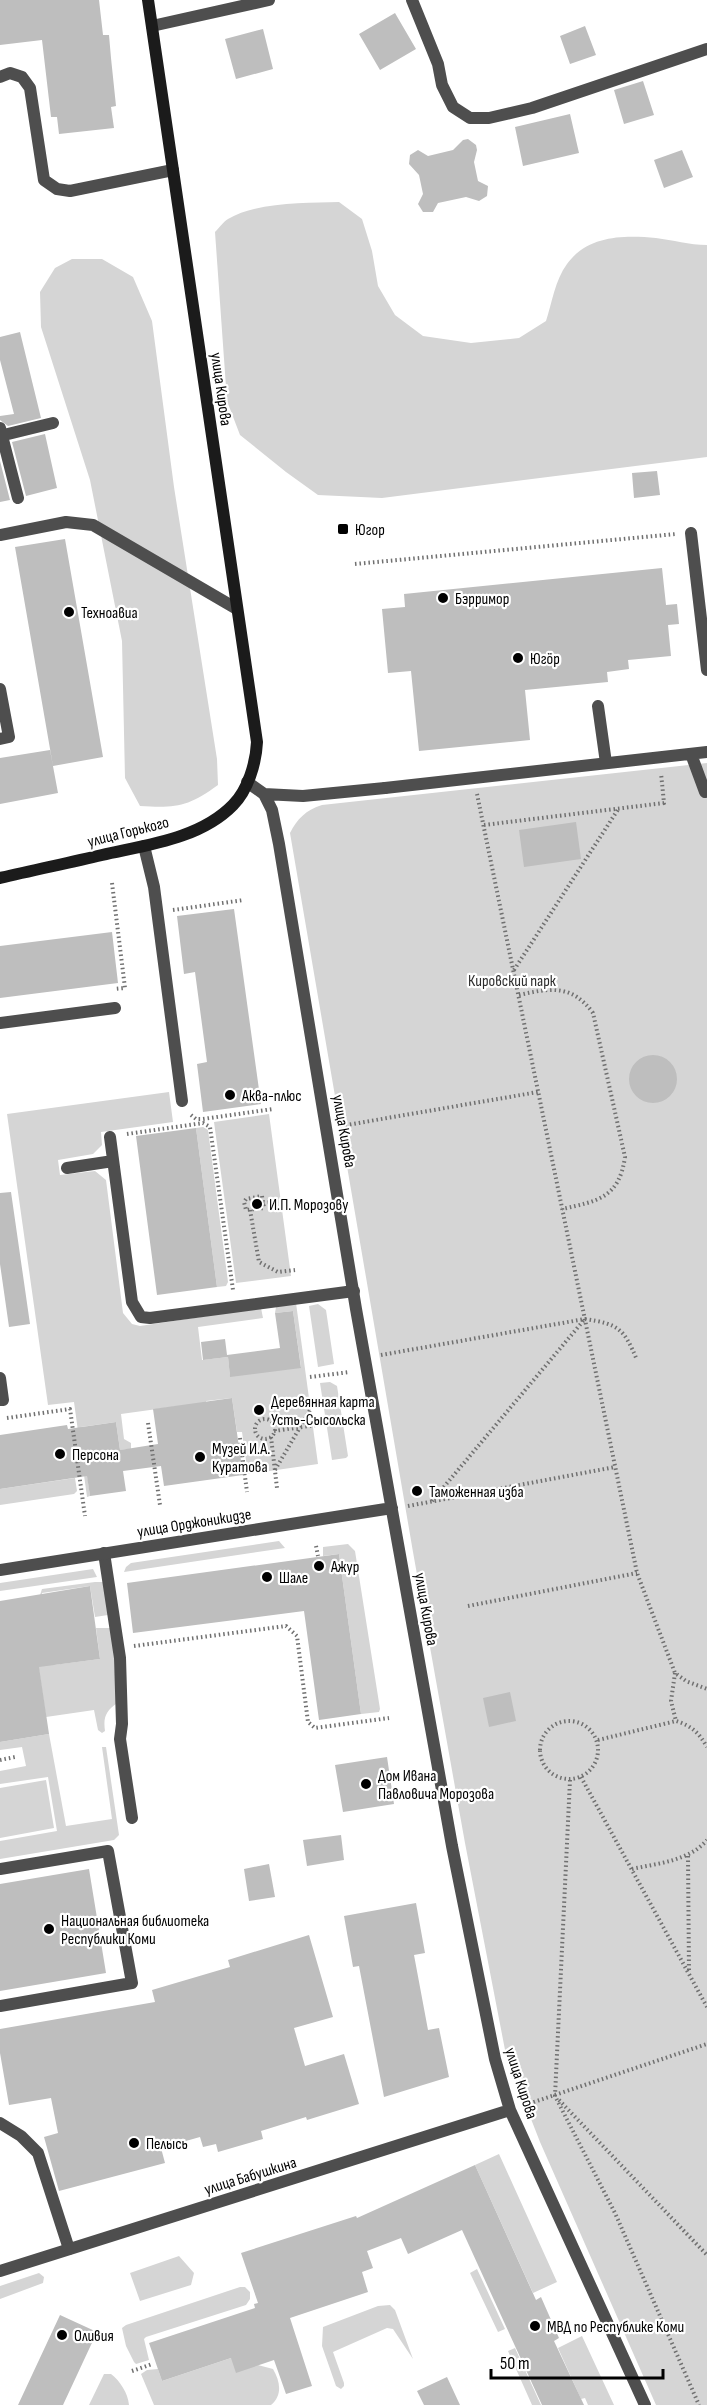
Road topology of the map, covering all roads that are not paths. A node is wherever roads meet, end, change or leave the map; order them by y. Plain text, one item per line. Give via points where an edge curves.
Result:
1 (148, 0) edge
2 (269, 0) edge
3 (412, 0) edge
4 (152, 26) junction
5 (707, 49) edge
6 (0, 77) edge
7 (173, 170) junction
8 (53, 423) dead end
9 (1, 434) edge
10 (18, 498) dead end
11 (691, 533) road end
12 (0, 535) edge
13 (237, 609) junction
14 (707, 670) edge
15 (0, 689) edge
16 (598, 706) dead end
17 (0, 739) edge
18 (707, 752) edge
19 (691, 754) junction
20 (606, 763) junction
21 (247, 782) junction
22 (705, 792) dead end
23 (264, 794) junction
24 (144, 846) junction
25 (0, 878) edge
26 (115, 1008) dead end
27 (0, 1023) edge
28 (182, 1101) road end
29 (110, 1137) dead end
30 (113, 1161) junction
31 (67, 1168) dead end
32 (354, 1291) junction
33 (0, 1378) edge
34 (0, 1400) edge
35 (399, 1507) junction
36 (104, 1553) junction
37 (0, 1570) edge
38 (132, 1818) dead end
39 (0, 1869) edge
40 (0, 2006) edge
41 (510, 2110) junction
42 (0, 2123) edge
43 (69, 2249) junction
44 (0, 2271) edge
45 (645, 2405) edge

1 - 4 street, улица Кирова
2 - 4 street
3 - 5 street via 438,64 442,86 453,107 470,118 489,118 532,108
4 - 7 street, улица Кирова
6 - 7 street via 10,73 22,77 30,88 44,180 57,189 70,191
7 - 13 street, улица Кирова
8 - 9 street
9 - 10 street
11 - 14 street
12 - 13 street via 66,522 93,525
13 - 21 street, улица Кирова via 257,742
15 - 17 street via 9,737
16 - 20 street
18 - 19 street
19 - 20 street
19 - 22 street
20 - 23 street via 303,796
21 - 23 street
21 - 24 street, улица Горького via 234,805 210,823
23 - 32 street, улица Кирова via 272,810 279,844
24 - 25 street, улица Горького
24 - 28 street via 158,912
26 - 27 street
29 - 30 street
30 - 31 street
30 - 32 street via 132,1302 141,1317
32 - 35 street, улица Кирова via 366,1364
33 - 34 street
35 - 36 street, улица Орджоникидзе
35 - 41 street, улица Кирова via 452,1846 495,2059
36 - 37 street, улица Орджоникидзе
36 - 38 street via 120,1658 120,1739
39 - 40 street via 108,1851 132,1983
41 - 43 street, улица Бабушкина
41 - 45 street, улица Кирова
42 - 43 street via 38,2153
43 - 44 street, улица Бабушкина

